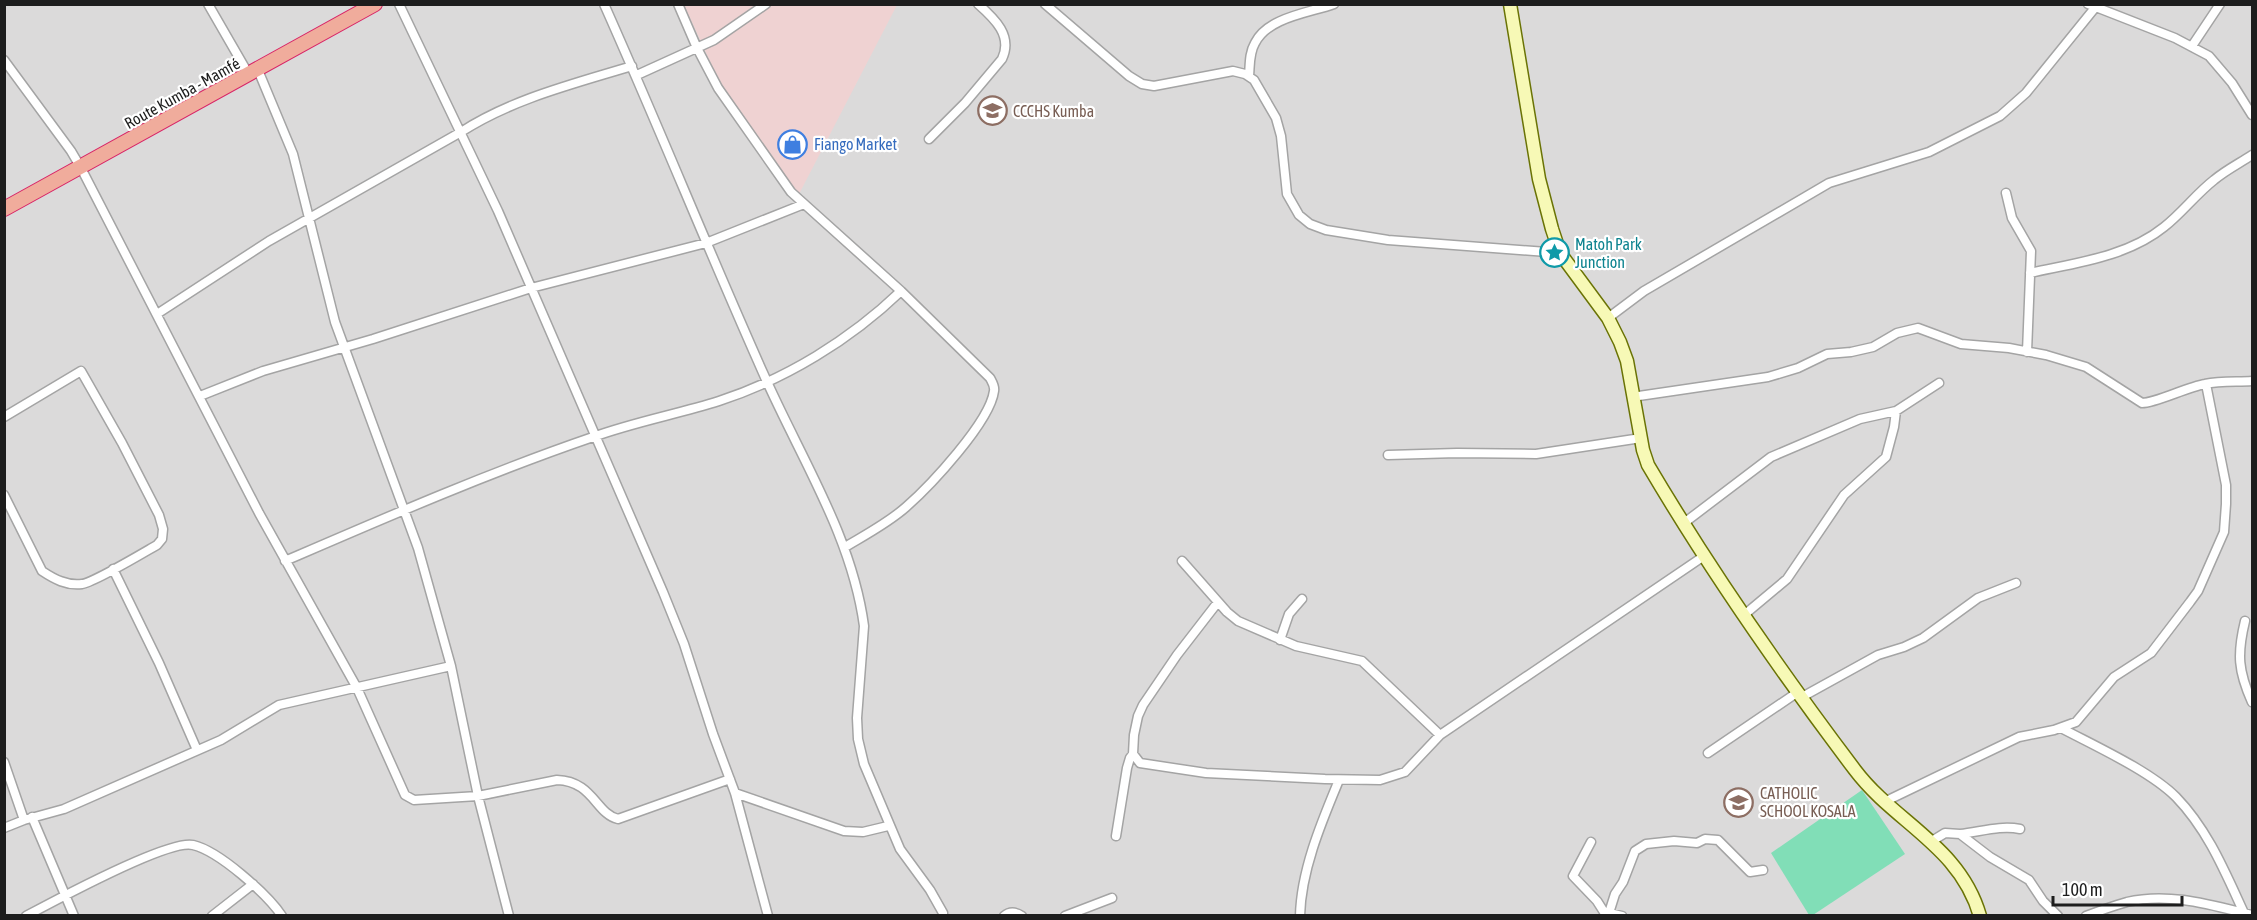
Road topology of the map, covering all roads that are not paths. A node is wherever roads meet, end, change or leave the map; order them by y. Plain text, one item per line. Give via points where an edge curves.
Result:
1 (208, 4) edge
2 (375, 4) edge
3 (399, 4) edge
4 (604, 4) edge
5 (678, 4) edge
6 (766, 4) edge
7 (978, 4) edge
8 (1045, 4) edge
9 (1334, 4) edge
10 (1510, 4) edge
11 (2220, 4) edge
12 (2094, 6) edge
13 (2192, 46) junction
14 (697, 48) junction
15 (4, 60) edge
16 (632, 66) junction
17 (253, 72) junction
18 (637, 75) junction
19 (1249, 76) junction
20 (2253, 115) edge
21 (461, 132) junction
22 (929, 139) dead end
23 (2253, 155) edge
24 (81, 168) junction
25 (2006, 193) dead end
26 (804, 204) junction
27 (4, 209) edge
28 (309, 220) junction
29 (706, 243) junction
30 (1560, 253) junction
31 (2030, 273) junction
32 (531, 288) junction
33 (901, 291) junction
34 (157, 314) junction
35 (1608, 318) junction
36 (344, 347) junction
37 (2027, 352) junction
38 (2253, 381) edge
39 (767, 383) junction
40 (1940, 383) dead end
41 (2206, 384) junction
42 (200, 396) junction
43 (1632, 397) junction
44 (1896, 411) junction
45 (4, 417) edge
46 (595, 436) junction
47 (1641, 438) junction
48 (1388, 455) dead end
49 (4, 495) edge
50 (405, 508) junction
51 (1684, 523) junction
52 (845, 547) junction
53 (1704, 556) junction
54 (285, 561) junction
55 (1182, 561) dead end
56 (113, 569) junction
57 (2016, 583) dead end
58 (1302, 599) dead end
59 (1218, 602) junction
60 (1744, 615) junction
61 (2245, 621) dead end
62 (1280, 640) junction
63 (451, 666) junction
64 (357, 688) junction
65 (1800, 694) junction
66 (2253, 702) edge
67 (2061, 728) junction
68 (1440, 735) junction
69 (197, 750) junction
70 (1708, 753) dead end
71 (1133, 754) junction
72 (4, 762) edge
73 (730, 779) junction
74 (1339, 780) junction
75 (735, 793) junction
76 (478, 796) junction
77 (1884, 802) junction
78 (28, 819) junction
79 (888, 826) junction
80 (4, 828) edge
81 (2020, 829) dead end
82 (1960, 834) junction
83 (1116, 836) dead end
84 (1932, 841) junction
85 (1591, 842) dead end
86 (1763, 870) dead end
87 (253, 884) junction
88 (66, 896) junction
89 (1112, 898) dead end
90 (943, 913) dead end
91 (1604, 913) edge
92 (2248, 914) edge
93 (26, 915) edge
94 (74, 915) edge
95 (212, 915) edge
96 (282, 915) edge
97 (509, 915) edge
98 (768, 915) edge
99 (1004, 915) edge
100 (1022, 915) edge
101 (1065, 915) edge
102 (1300, 915) edge
103 (1622, 915) edge
104 (1980, 915) edge
105 (2058, 915) edge
106 (2086, 915) edge

1 - 17 street
2 - 17 highway, Route Kumba - Mamfé
3 - 21 street
4 - 16 street
5 - 14 street
6 - 14 street
7 - 22 street via 1002,30 1006,50 965,104
8 - 19 street via 1142,84 1154,86 1233,71
9 - 19 street via 1277,22 1267,29 1250,54
10 - 30 main road via 1539,179
11 - 13 street
12 - 13 street
12 - 35 street via 2026,93 2000,116 1929,152 1829,183 1644,291
13 - 20 street via 2217,65
14 - 18 street
14 - 26 street via 718,88 791,192
15 - 24 street
16 - 18 street
16 - 21 street via 517,103
17 - 24 highway, Route Kumba - Mamfé
17 - 28 street via 293,154
18 - 29 street
19 - 30 street via 1276,118 1287,194 1299,215 1310,224 1388,240
21 - 28 street
21 - 32 street
23 - 31 street via 2214,179 2163,227 2130,247
24 - 27 highway, Route Kumba - Mamfé
24 - 34 street
25 - 31 street via 2012,218 2031,251
26 - 29 street
26 - 33 street
28 - 34 street
28 - 36 street
29 - 32 street
29 - 39 street
30 - 35 main road
31 - 37 street
32 - 36 street
32 - 46 street
33 - 39 street via 842,339
33 - 52 street via 990,378 994,390 972,434 926,488 906,507
34 - 42 street
35 - 43 main road via 1627,361
36 - 42 street via 263,371
36 - 50 street
37 - 41 street via 2094,371 2142,403
37 - 43 street via 1961,344 1918,328 1897,333 1873,347 1827,354 1768,377
38 - 41 street
39 - 46 street
39 - 52 street
40 - 44 street
41 - 67 street via 2226,485 2221,540 2198,591 2151,653 2114,677 2076,722
42 - 54 street
43 - 47 main road
44 - 51 street via 1860,419 1771,457
44 - 60 street via 1886,458 1844,495 1786,579
45 - 56 street via 81,371 122,443 163,529 157,545
46 - 50 street
46 - 73 street via 684,644
47 - 48 street via 1536,454
47 - 51 main road via 1648,465
49 - 56 street via 42,571 69,584 84,585
50 - 54 street
50 - 63 street
51 - 53 main road
52 - 79 street via 864,626 858,739
53 - 60 main road
53 - 68 street
54 - 64 street
55 - 59 street
56 - 69 street
57 - 65 street via 1978,597 1923,638 1878,655
58 - 62 street via 1289,614
59 - 62 street via 1238,621
59 - 71 street via 1143,705
60 - 65 main road
61 - 66 street via 2238,648 2240,669
62 - 68 street via 1362,661
63 - 64 street
63 - 76 street
64 - 69 street via 279,705
64 - 76 street via 405,795 414,800
65 - 70 street
65 - 77 main road via 1856,771
67 - 77 street via 2019,737
67 - 92 street via 2125,762 2175,796 2199,824
68 - 74 street via 1405,772 1380,780
69 - 78 street via 64,809
71 - 74 street via 1140,763 1186,770
71 - 83 street via 1127,768
72 - 78 street
73 - 75 street
73 - 76 street via 618,819 570,781 557,780
74 - 102 street via 1317,836
75 - 79 street via 844,831 863,832
75 - 98 street
76 - 97 street
77 - 84 main road
78 - 80 street
78 - 88 street
79 - 90 street
81 - 82 street
82 - 84 street via 1945,833
82 - 105 street via 2029,880
84 - 104 main road via 1961,874
85 - 91 street via 1573,876
86 - 91 street via 1750,872 1718,840 1646,844 1635,851 1623,882
87 - 88 street via 207,851 179,845
87 - 95 street
87 - 96 street
88 - 93 street
88 - 94 street
89 - 101 street
91 - 103 street
92 - 106 street via 2172,898 2127,902
99 - 100 street

